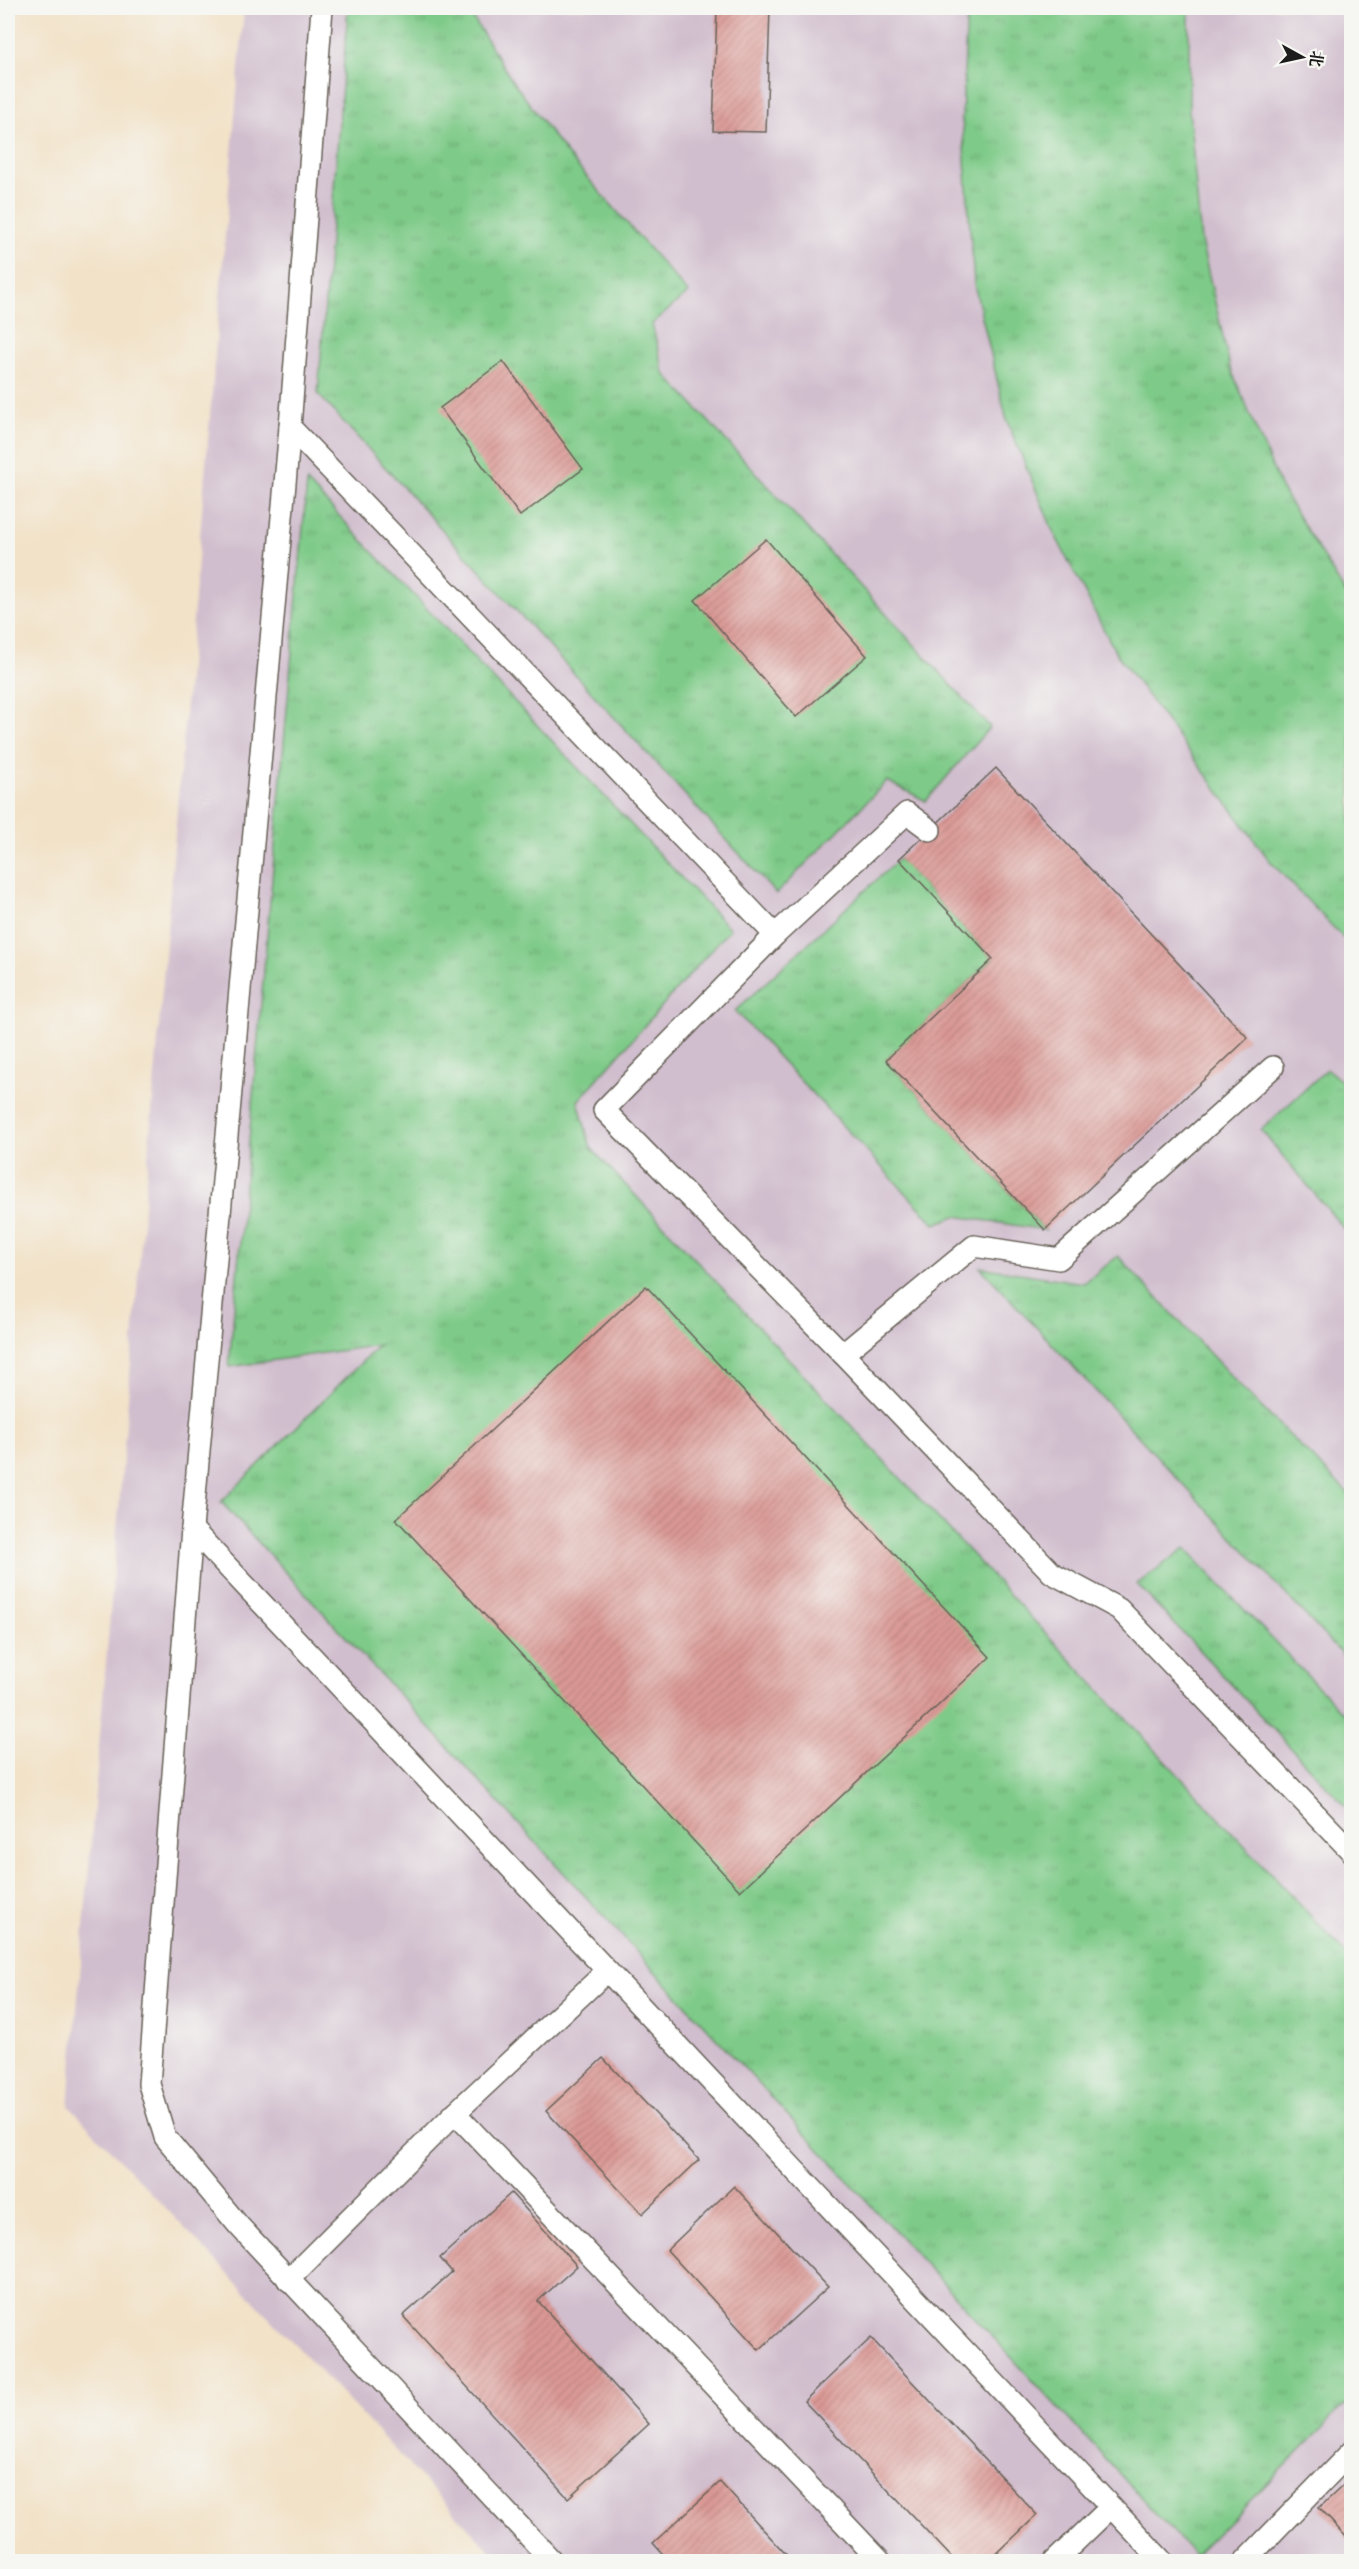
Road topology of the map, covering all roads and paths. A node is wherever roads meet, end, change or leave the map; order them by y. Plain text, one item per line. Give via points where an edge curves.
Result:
1 (322, 8) edge
2 (290, 427) junction
3 (930, 830) dead end
4 (775, 935) junction
5 (1273, 1067) dead end
6 (843, 1354) junction
7 (192, 1529) junction
8 (1352, 1852) edge
9 (607, 1971) junction
10 (454, 2113) junction
11 (288, 2280) junction
12 (1352, 2451) edge
13 (1111, 2507) junction
14 (553, 2562) edge
15 (881, 2562) edge
16 (1054, 2562) edge
17 (1162, 2562) edge
18 (1244, 2562) edge

1 - 2 lane
2 - 4 lane
2 - 7 lane
3 - 4 lane via 907,813
4 - 6 lane via 604,1110
5 - 6 lane via 1059,1259 974,1246
6 - 8 lane via 1052,1573 1119,1609
7 - 9 lane
7 - 11 lane via 148,2084 165,2137
9 - 10 lane
9 - 13 lane
10 - 11 lane
10 - 15 lane
11 - 14 lane
12 - 18 lane
13 - 16 lane
13 - 17 lane

